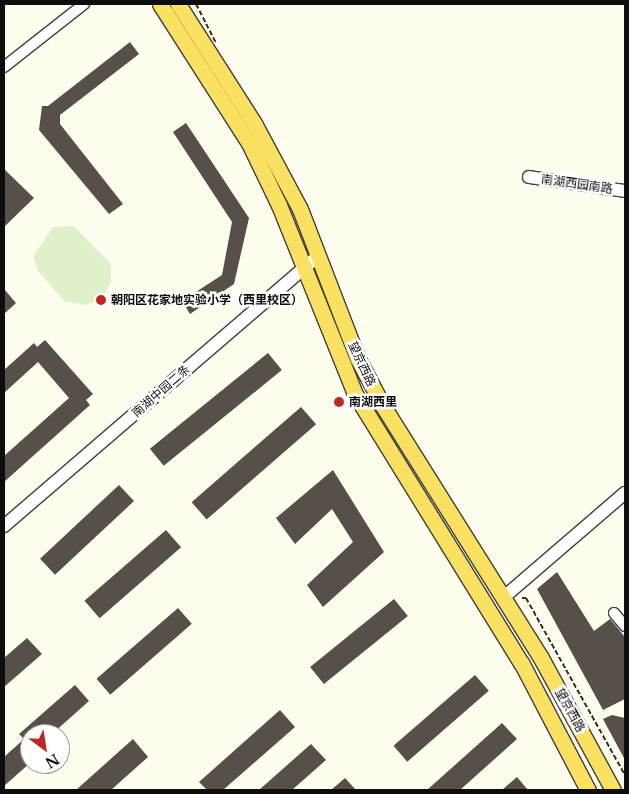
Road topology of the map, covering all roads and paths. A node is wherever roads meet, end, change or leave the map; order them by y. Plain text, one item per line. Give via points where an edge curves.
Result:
1 (84, 4) edge
2 (160, 4) edge
3 (178, 4) edge
4 (4, 67) edge
5 (529, 177) dead end
6 (625, 191) edge
7 (318, 256) junction
8 (304, 264) junction
9 (625, 493) edge
10 (4, 526) edge
11 (504, 598) junction
12 (614, 613) dead end
13 (625, 626) edge
14 (625, 776) edge
15 (588, 790) edge
16 (613, 790) edge

1 - 4 street
2 - 8 main road, 望京西路 via 249,143
3 - 7 main road, 望京西路 via 255,125 300,209
5 - 6 street, 南湖西园南路
7 - 8 street, 南湖中园二条
7 - 11 main road, 望京西路 via 358,359 383,406
8 - 10 street, 南湖中园二条
8 - 15 main road, 望京西路 via 355,394 522,664
9 - 11 street
11 - 14 path via 526,598
11 - 16 main road, 望京西路
12 - 13 street

